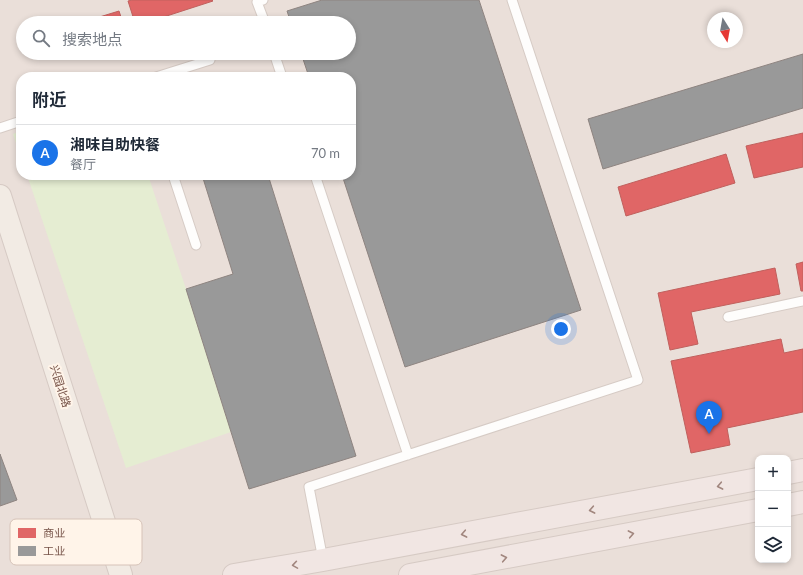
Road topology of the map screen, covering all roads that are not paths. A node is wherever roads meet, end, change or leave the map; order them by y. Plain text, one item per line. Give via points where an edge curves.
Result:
1 (263, 0) edge
2 (512, 0) edge
3 (262, 16) edge
4 (210, 60) dead end
5 (276, 60) edge
6 (172, 72) edge
7 (280, 72) edge
8 (16, 123) edge
9 (0, 128) edge
10 (175, 180) edge
11 (317, 180) edge
12 (0, 196) edge
13 (196, 245) dead end
14 (803, 301) edge
15 (728, 316) dead end
16 (408, 455) junction
17 (803, 470) edge
18 (791, 472) edge
19 (755, 480) edge
20 (803, 502) edge
21 (791, 504) edge
22 (755, 511) edge
23 (103, 519) edge
24 (323, 560) junction
25 (118, 565) edge
26 (121, 575) edge
27 (234, 575) edge
28 (410, 575) edge

1 - 3 lane via 258,2
2 - 16 lane via 638,380
4 - 6 lane
5 - 7 lane
8 - 9 lane
10 - 13 lane
11 - 16 lane
12 - 23 main road, 兴园北路
14 - 15 lane
16 - 24 lane via 309,487
17 - 18 highway
19 -> 24 highway
20 - 21 highway
28 -> 22 highway
24 -> 27 highway
25 - 26 main road, 兴园北路

